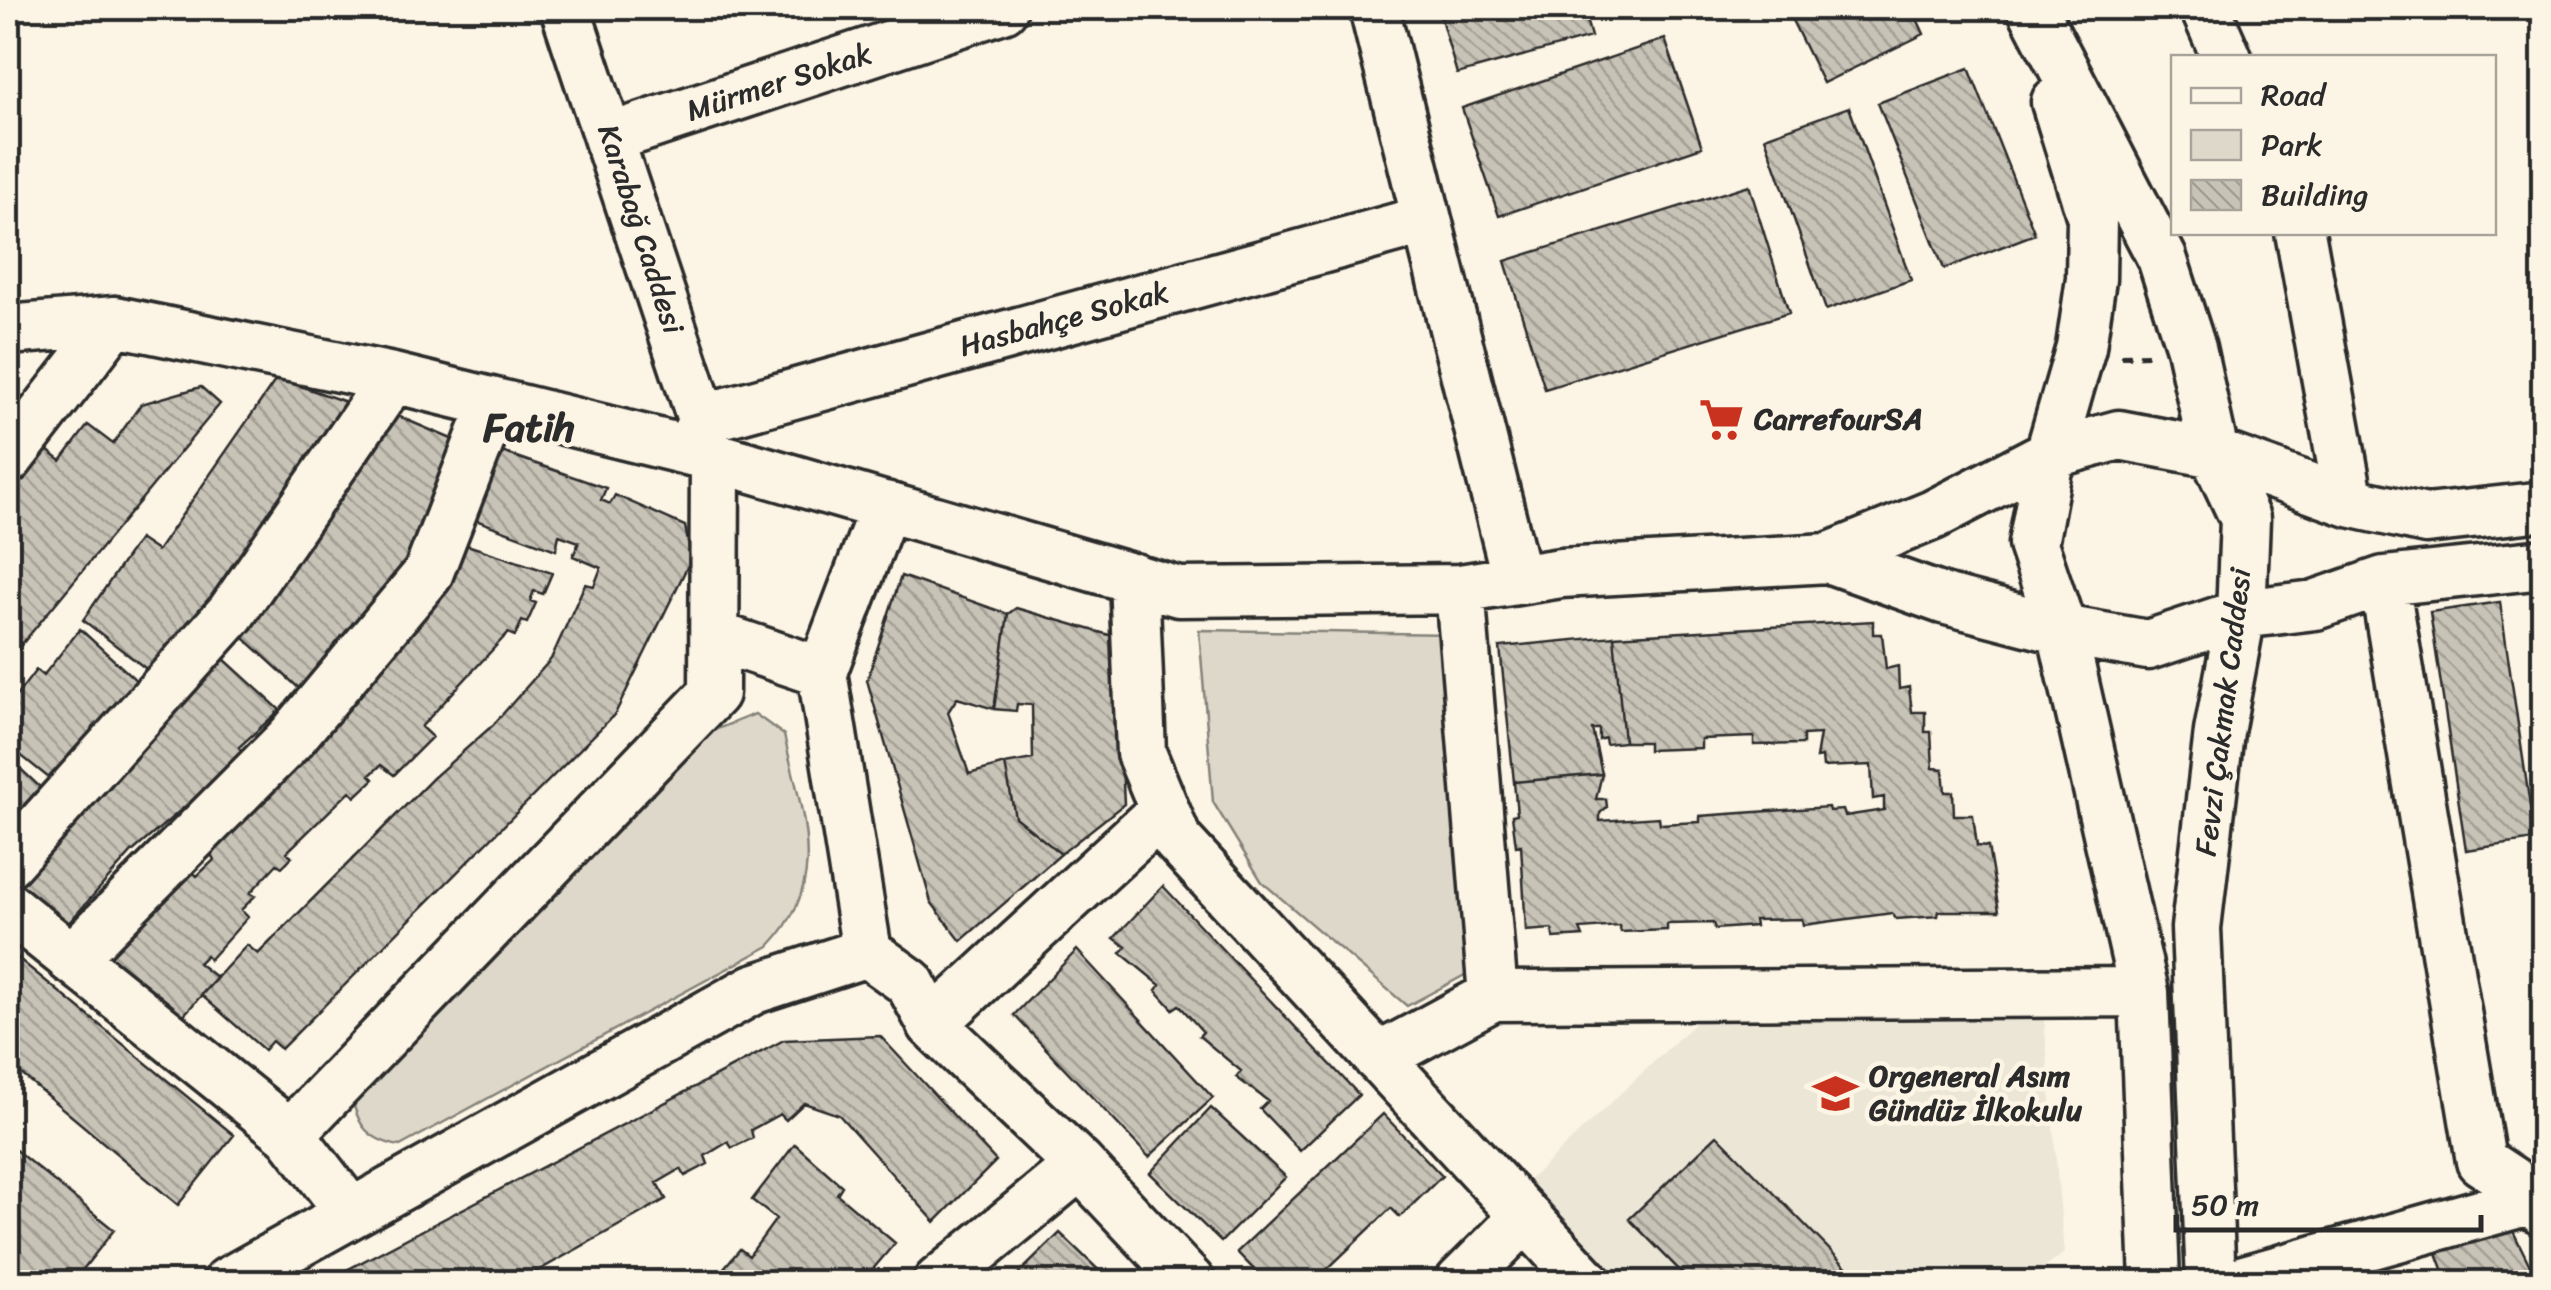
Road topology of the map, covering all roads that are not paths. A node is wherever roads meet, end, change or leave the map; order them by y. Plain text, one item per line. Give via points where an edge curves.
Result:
1 (566, 8) edge
2 (1003, 8) edge
3 (1374, 8) edge
4 (2030, 8) edge
5 (2205, 8) edge
6 (2226, 55) edge
7 (612, 137) junction
8 (1426, 220) junction
9 (2301, 235) edge
10 (115, 321) junction
11 (8, 330) edge
12 (394, 378) junction
13 (494, 403) junction
14 (703, 442) junction
15 (2214, 453) junction
16 (2050, 454) junction
17 (8, 459) edge
18 (2349, 502) junction
19 (885, 506) junction
20 (2544, 506) edge
21 (1828, 558) junction
22 (2544, 564) edge
23 (1134, 578) junction
24 (1517, 580) junction
25 (2384, 581) junction
26 (1460, 589) junction
27 (2241, 614) junction
28 (2062, 630) junction
29 (718, 637) junction
30 (822, 672) junction
31 (1164, 810) junction
32 (8, 862) edge
33 (8, 907) edge
34 (867, 952) junction
35 (71, 958) junction
36 (2144, 992) junction
37 (1492, 996) junction
38 (932, 1024) junction
39 (1378, 1058) junction
40 (290, 1134) junction
41 (1080, 1165) junction
42 (2541, 1202) edge
43 (351, 1213) junction
44 (1525, 1217) junction
45 (252, 1277) edge
46 (2151, 1280) edge
47 (938, 1282) edge
48 (1190, 1282) edge
49 (1460, 1282) edge
50 (1586, 1282) edge
51 (2211, 1282) edge
52 (2237, 1282) edge

1 - 7 street, Karabağ Caddesi
2 - 7 street, Mürmer Sokak
3 - 8 street
4 - 15 street, Fevzi Çakmak Caddesi via 2162,258
4 - 16 street, Fevzi Çakmak Caddesi via 2092,218 2081,347
5 - 6 street
7 - 14 street, Karabağ Caddesi
8 - 14 street, Hasbahçe Sokak
8 - 24 street
9 - 18 street
10 - 11 street
10 - 12 street
10 - 17 street
12 - 13 street
12 - 32 street via 231,614
13 - 14 street
13 - 35 street via 428,574 291,738
14 - 19 street
14 - 29 street, Karabağ Caddesi
15 - 16 street via 2119,435
15 - 18 street
15 - 27 street, Fevzi Çakmak Caddesi via 2245,519
16 - 21 street via 1934,515
16 - 28 street, Fevzi Çakmak Caddesi via 2033,544
18 - 20 street via 2426,519
19 - 23 street
19 - 30 street
21 - 24 street
21 - 28 street via 1943,599
22 - 25 street
23 - 26 street via 1179,592
23 - 31 street via 1141,752
24 - 26 street
25 - 27 street via 2316,605
25 - 42 street via 2481,1161
26 - 37 street
27 - 28 street via 2148,646
27 - 51 street, Fevzi Çakmak Caddesi via 2219,732 2196,928
28 - 36 street, Fevzi Çakmak Caddesi
29 - 30 street
29 - 40 street, Karabağ Caddesi via 714,693
30 - 34 street
31 - 38 street
31 - 39 street via 1176,840
33 - 35 street
34 - 38 street via 910,982
34 - 43 street via 754,990
35 - 40 street
36 - 37 street
36 - 46 street, Fevzi Çakmak Caddesi
37 - 39 street
38 - 41 street
39 - 44 street
40 - 43 street
41 - 47 street
41 - 48 street
42 - 52 street
43 - 45 street
44 - 49 street
44 - 50 street

